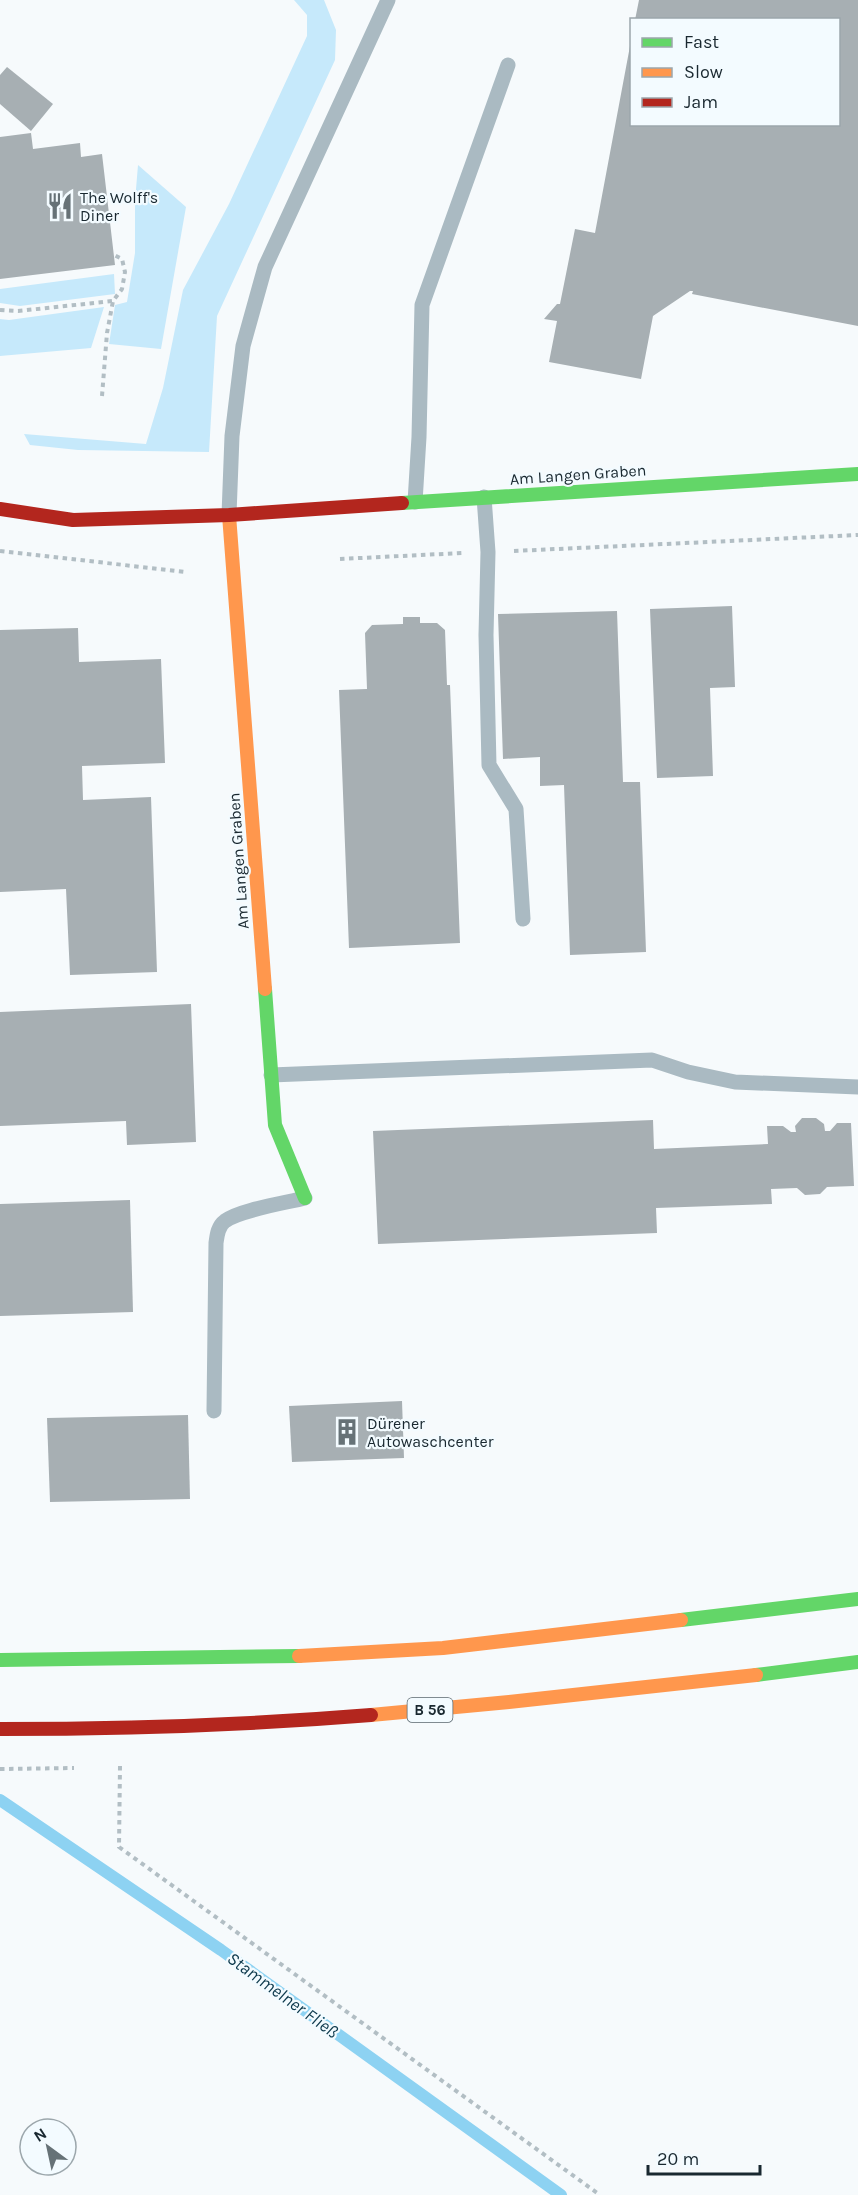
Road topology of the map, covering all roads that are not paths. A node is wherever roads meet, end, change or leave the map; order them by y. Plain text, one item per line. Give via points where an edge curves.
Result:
1 (388, 0) edge
2 (508, 65) dead end
3 (858, 474) edge
4 (484, 497) junction
5 (415, 502) junction
6 (0, 509) edge
7 (229, 515) junction
8 (523, 919) dead end
9 (271, 1075) junction
10 (858, 1087) edge
11 (305, 1198) joint
12 (214, 1411) dead end
13 (858, 1599) edge
14 (0, 1659) edge
15 (858, 1662) edge
16 (0, 1729) edge

1 - 7 lane via 265,267 243,346 232,436
2 - 5 lane via 422,305
3 - 4 main road, Am Langen Graben
4 - 5 main road, Am Langen Graben
4 - 8 lane via 489,765 516,809
5 - 7 main road, Am Langen Graben
6 - 7 main road, Am Langen Graben via 73,520
7 - 9 main road, Am Langen Graben
9 - 10 lane via 652,1060 735,1082
9 - 11 main road, Am Langen Graben via 275,1125
11 - 12 lane via 237,1214 219,1227
13 - 14 main road via 443,1648 264,1658
15 - 16 main road, B 56 via 450,1709 273,1722

